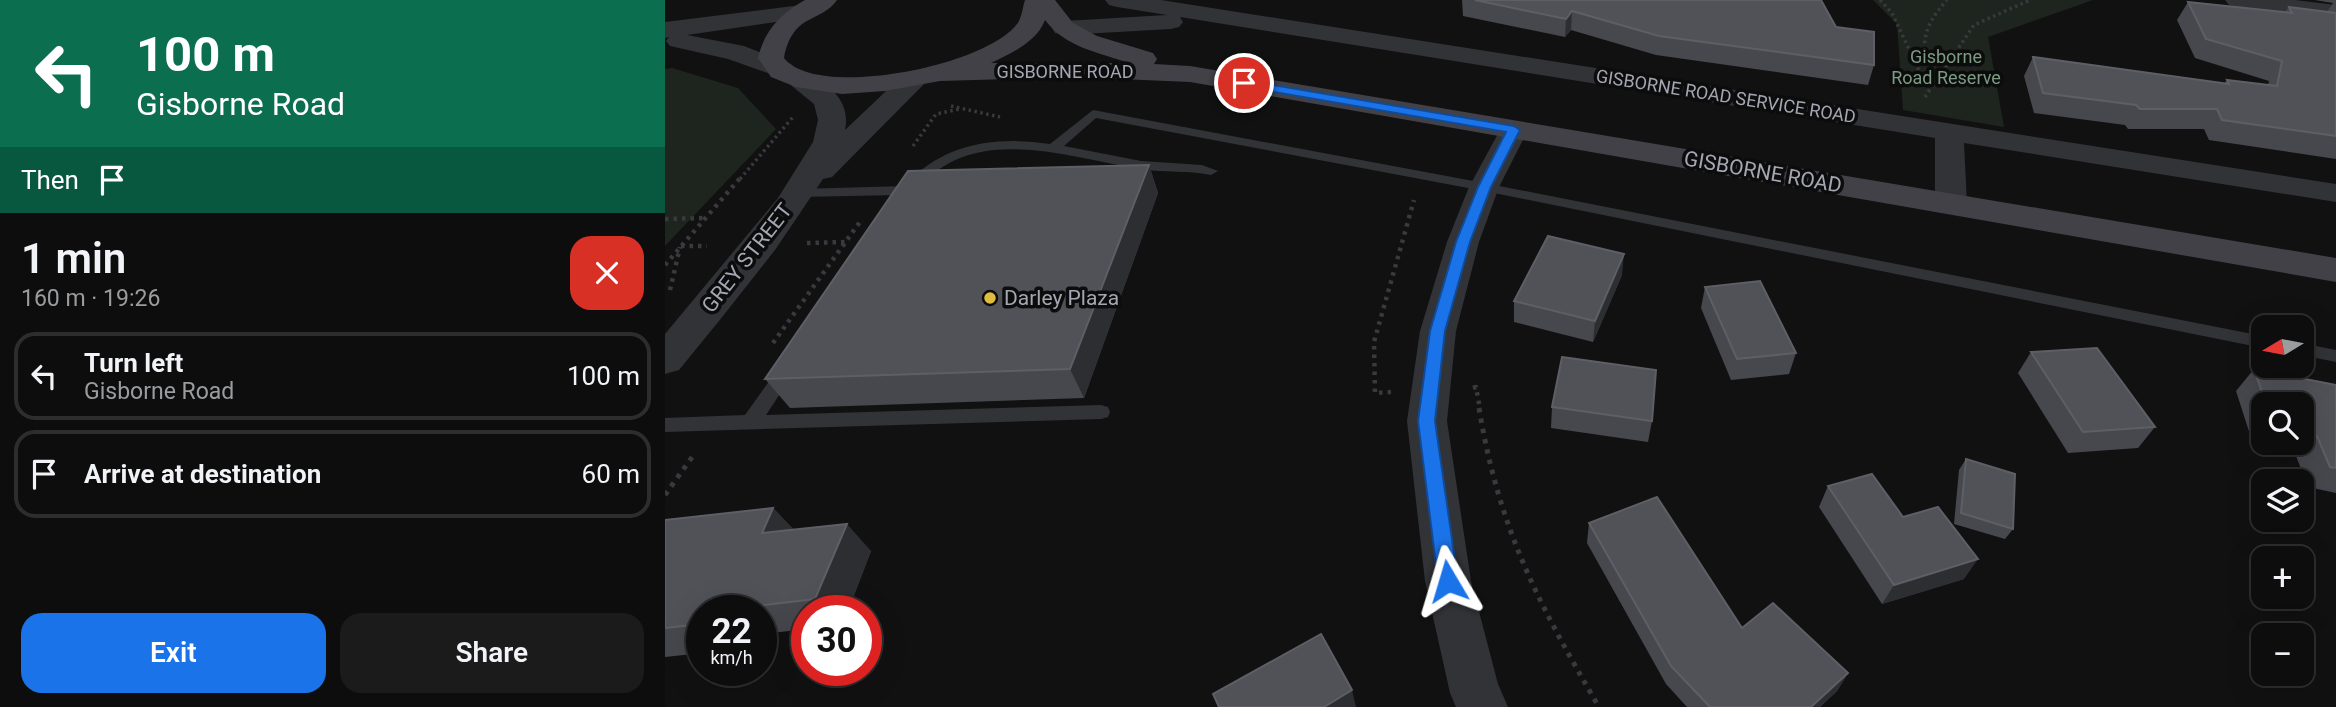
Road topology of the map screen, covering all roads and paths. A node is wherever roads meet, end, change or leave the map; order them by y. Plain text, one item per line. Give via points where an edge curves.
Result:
1 (1040, 0) edge
2 (1117, 0) edge
3 (1880, 0) edge
4 (1947, 0) edge
5 (2030, 0) edge
6 (2237, 0) edge
7 (816, 4) edge
8 (2336, 12) edge
9 (1217, 17) junction
10 (1064, 28) junction
11 (665, 30) edge
12 (665, 39) edge
13 (1189, 74) junction
14 (789, 75) junction
15 (928, 76) junction
16 (1928, 89) junction
17 (786, 108) dead end
18 (965, 109) dead end
19 (1514, 130) junction
20 (1949, 130) junction
21 (1052, 150) junction
22 (1211, 171) dead end
23 (1484, 187) junction
24 (909, 190) junction
25 (882, 191) junction
26 (799, 193) junction
27 (2336, 193) edge
28 (1951, 204) junction
29 (894, 212) edge
30 (706, 218) junction
31 (665, 219) edge
32 (665, 265) edge
33 (2336, 270) edge
34 (696, 324) junction
35 (2251, 340) edge
36 (773, 344) dead end
37 (2314, 352) edge
38 (2336, 356) edge
39 (796, 357) edge
40 (665, 360) edge
41 (665, 370) edge
42 (1101, 412) dead end
43 (750, 423) junction
44 (716, 424) junction
45 (665, 425) edge
46 (665, 495) edge
47 (1483, 707) edge

1 - 10 main road, GISBORNE ROAD
1 - 15 main road via 1030,25 1010,43
2 - 9 street, GISBORNE ROAD SERVICE ROAD
3 - 16 path via 1892,13
4 - 16 path via 1924,28 1921,41
5 - 16 path via 1974,25
6 - 8 street
7 - 11 street
7 - 14 main road via 783,28 772,43 771,58
9 - 10 street via 1132,27
9 - 20 street, GISBORNE ROAD SERVICE ROAD
10 - 13 main road, GISBORNE ROAD via 1088,41
12 - 14 street, GREY STREET via 735,52
13 - 15 main road, GISBORNE ROAD via 1073,69
13 - 19 main road, GISBORNE ROAD
14 - 15 main road via 828,85 856,86
14 - 26 street, GREY STREET via 819,91 829,103 833,121 823,157
15 - 26 street, GREY STREET
17 - 30 path via 795,115
18 - 25 path via 936,114
19 - 23 street
19 - 28 main road, GISBORNE ROAD
20 - 27 street, GISBORNE ROAD SERVICE ROAD
20 - 28 street
21 - 22 lane
21 - 23 lane via 1093,114
21 - 24 lane via 1003,146 959,153 929,170
23 - 35 lane
23 - 47 street via 1438,331 1427,421 1448,581 1475,693
24 - 25 lane
24 - 29 lane
25 - 26 lane
25 - 36 path
26 - 34 street, GREY STREET
28 - 33 main road, GISBORNE ROAD
30 - 31 path
30 - 32 path
34 - 40 street, GREY STREET
34 - 41 street, GREY STREET
37 - 38 lane
39 - 43 lane
42 - 43 lane
43 - 44 lane
44 - 45 lane
44 - 46 path

